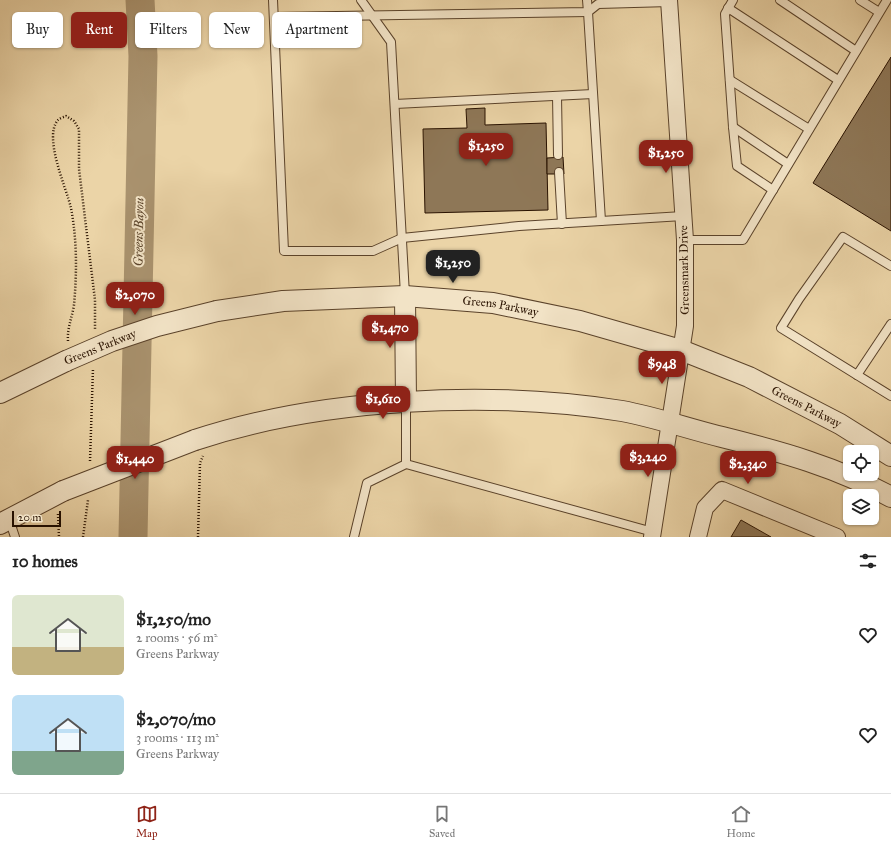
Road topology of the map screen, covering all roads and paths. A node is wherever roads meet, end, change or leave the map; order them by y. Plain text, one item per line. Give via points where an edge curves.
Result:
1 (273, 0) edge
2 (361, 0) edge
3 (587, 0) edge
4 (733, 0) edge
5 (780, 0) edge
6 (860, 0) edge
7 (887, 0) edge
8 (670, 1) edge
9 (728, 8) junction
10 (274, 12) edge
11 (588, 12) junction
12 (879, 12) junction
13 (362, 15) edge
14 (372, 15) junction
15 (275, 48) edge
16 (856, 51) junction
17 (730, 80) junction
18 (838, 80) junction
19 (593, 94) junction
20 (557, 96) junction
21 (395, 104) junction
22 (732, 127) junction
23 (810, 129) junction
24 (558, 155) dead end
25 (788, 164) junction
26 (560, 172) dead end
27 (773, 190) junction
28 (683, 216) junction
29 (601, 221) junction
30 (562, 224) junction
31 (402, 238) junction
32 (685, 240) junction
33 (891, 266) edge
34 (405, 296) junction
35 (891, 324) edge
36 (94, 337) dead end
37 (681, 350) junction
38 (69, 359) junction
39 (93, 363) dead end
40 (858, 375) junction
41 (0, 393) edge
42 (891, 396) edge
43 (406, 402) junction
44 (670, 424) junction
45 (202, 437) junction
46 (891, 456) edge
47 (90, 462) dead end
48 (406, 464) junction
49 (59, 494) junction
50 (89, 494) dead end
51 (891, 497) edge
52 (4, 521) edge
53 (652, 534) edge
54 (15, 537) edge
55 (59, 537) edge
56 (83, 537) edge
57 (198, 537) edge
58 (354, 537) edge
59 (698, 537) edge
60 (837, 537) edge

1 - 10 lane
2 - 14 lane
3 - 11 lane
4 - 9 lane
5 - 16 lane
6 - 12 lane
7 - 12 lane
8 - 11 lane via 598,4
8 - 28 street, Greensmark Drive
9 - 17 lane via 725,14
9 - 18 lane
11 - 14 lane
11 - 19 lane
12 - 16 lane
13 - 14 lane
14 - 21 lane via 391,42
15 - 31 lane via 284,251 373,251
16 - 18 lane
17 - 22 lane
17 - 23 lane
18 - 23 lane
19 - 20 lane
19 - 29 lane
20 - 21 lane
20 - 24 lane
21 - 31 lane
22 - 25 lane
22 - 27 lane via 737,166
23 - 25 lane
25 - 27 lane
26 - 30 lane
27 - 32 lane via 743,240
28 - 29 lane
28 - 32 street, Greensmark Drive
29 - 30 lane
30 - 31 lane
31 - 34 lane
32 - 37 street, Greensmark Drive via 685,326
33 - 40 lane via 844,237 781,328
34 - 37 street, Greens Parkway via 500,304 580,321
34 - 38 street, Greens Parkway, bridge via 283,301 217,311 112,340
34 - 43 street
35 - 40 lane
36 - 38 path via 95,300 78,168 79,129 74,121 66,116 59,119 54,129 53,142 67,192 76,252 73,310 67,332
37 - 44 street, Greensmark Drive
37 - 46 street, Greens Parkway via 749,377 840,424
38 - 41 street, Greens Parkway
39 - 47 path
40 - 42 lane
43 - 44 street via 491,401 568,404 623,412
43 - 45 street via 304,412
43 - 48 lane
44 - 51 street via 820,464
44 - 53 street, Greensmark Drive
45 - 49 street, bridge
45 - 57 path
48 - 53 lane
48 - 58 lane via 367,483
49 - 52 street
49 - 55 path
50 - 56 path
52 - 54 lane
59 - 60 street via 705,508 722,490

